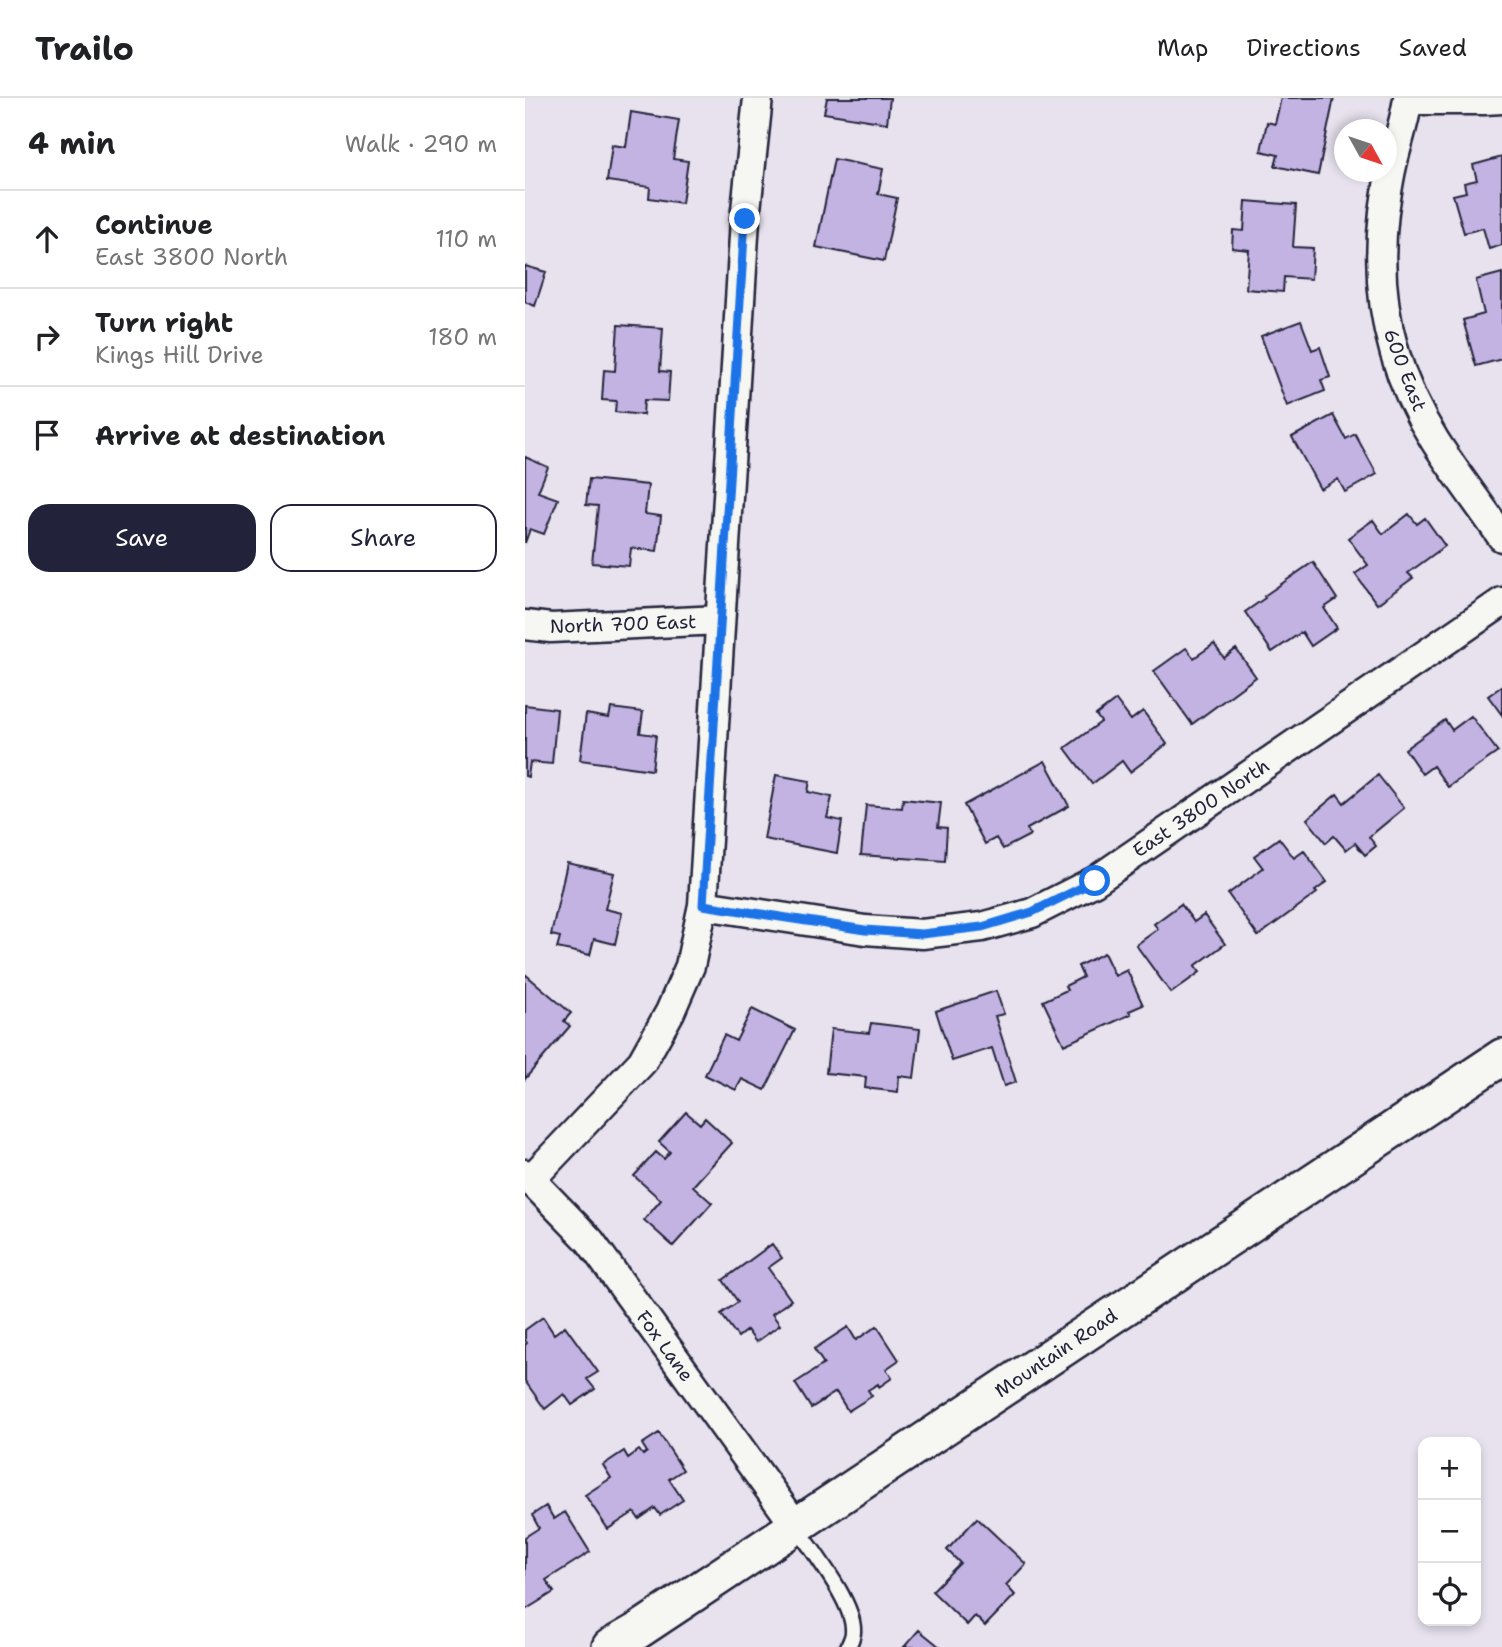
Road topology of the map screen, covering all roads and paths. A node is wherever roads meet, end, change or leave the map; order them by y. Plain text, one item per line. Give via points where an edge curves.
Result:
1 (758, 98) edge
2 (1408, 99) edge
3 (1502, 99) edge
4 (1502, 537) edge
5 (1502, 602) edge
6 (720, 620) junction
7 (525, 625) edge
8 (703, 905) junction
9 (1502, 1057) edge
10 (528, 1177) edge
11 (796, 1526) junction
12 (610, 1647) edge
13 (848, 1647) edge

1 - 6 street via 745,219
2 - 3 street
2 - 4 street, 600 East via 1384,214 1381,255 1388,333 1399,368 1435,440
5 - 8 street, East 3800 North via 1095,881 1032,912 982,927 922,934 865,930
6 - 7 street, North 700 East via 551,628
6 - 8 street
8 - 10 street via 690,966 642,1062
9 - 11 street, Mountain Road
10 - 11 street, Fox Lane via 590,1241
11 - 12 street, Mountain Road
11 - 13 lane via 846,1602 853,1634

